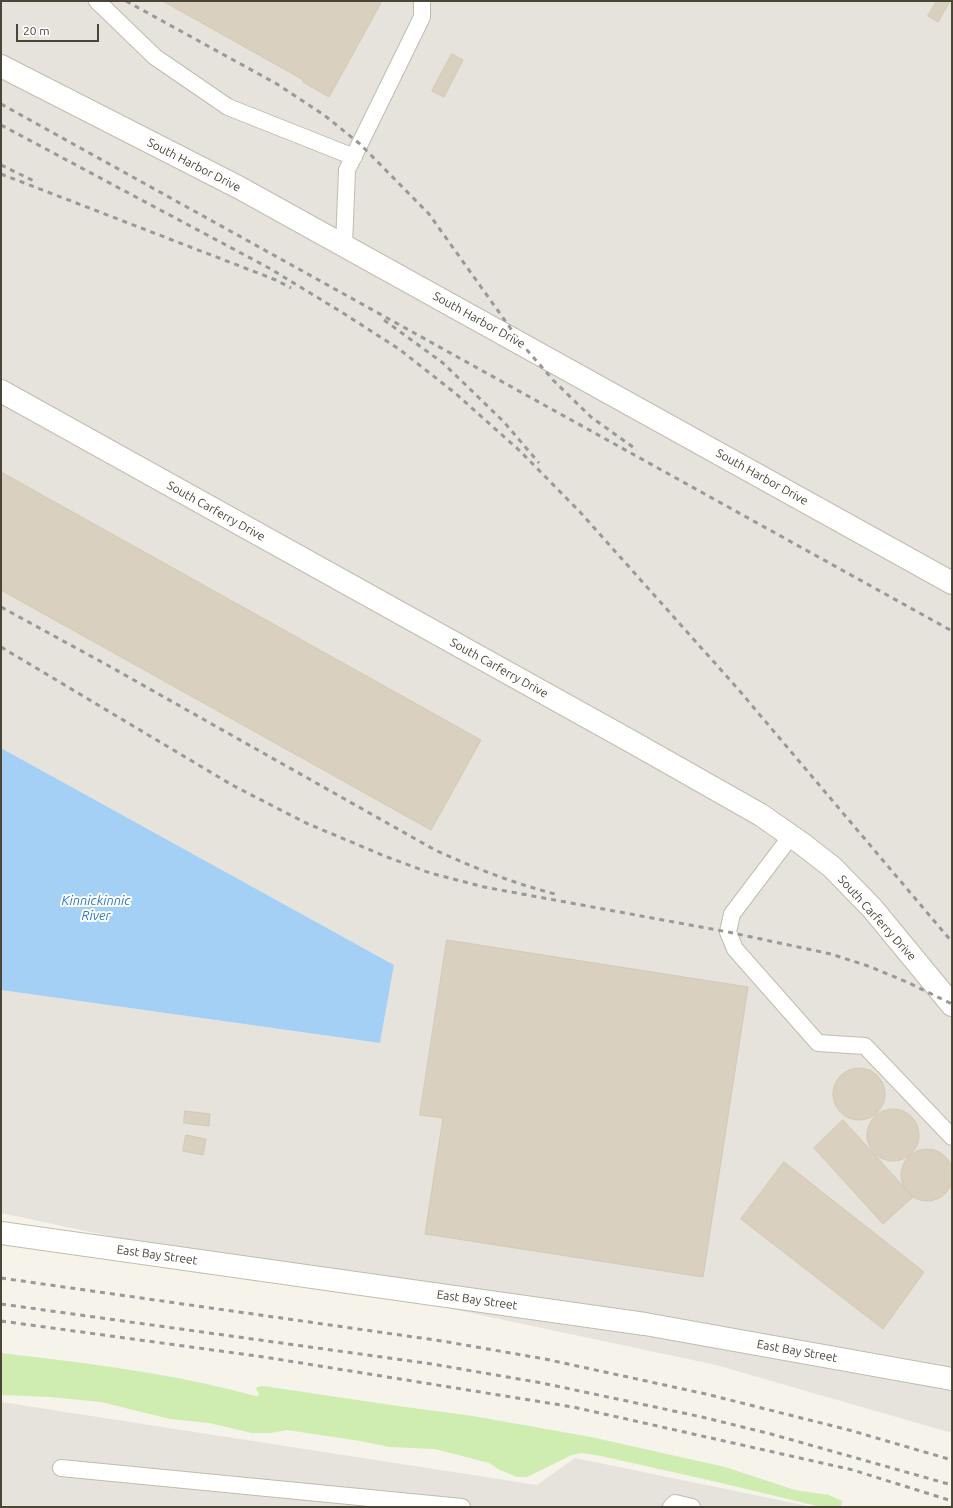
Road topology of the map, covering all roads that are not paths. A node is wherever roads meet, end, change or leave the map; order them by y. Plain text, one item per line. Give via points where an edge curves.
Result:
1 (97, 1) edge
2 (422, 1) edge
3 (1, 66) edge
4 (354, 157) junction
5 (344, 245) junction
6 (1, 391) edge
7 (952, 582) edge
8 (791, 836) junction
9 (952, 1005) edge
10 (952, 1137) edge
11 (1, 1234) edge
12 (952, 1379) edge
13 (61, 1468) dead end
14 (462, 1507) edge
15 (671, 1507) edge
16 (692, 1507) edge

1 - 4 lane via 155,58 228,107
2 - 4 lane via 422,17
3 - 5 street, South Harbor Drive via 240,188
4 - 5 lane via 347,170
5 - 7 street, South Harbor Drive
6 - 8 street, South Carferry Drive via 634,743 760,815
8 - 9 street, South Carferry Drive via 832,867 872,908
8 - 10 lane via 732,914 728,932 735,949 818,1043 865,1046
11 - 12 street, East Bay Street via 645,1324
13 - 14 lane
15 - 16 lane via 675,1503

